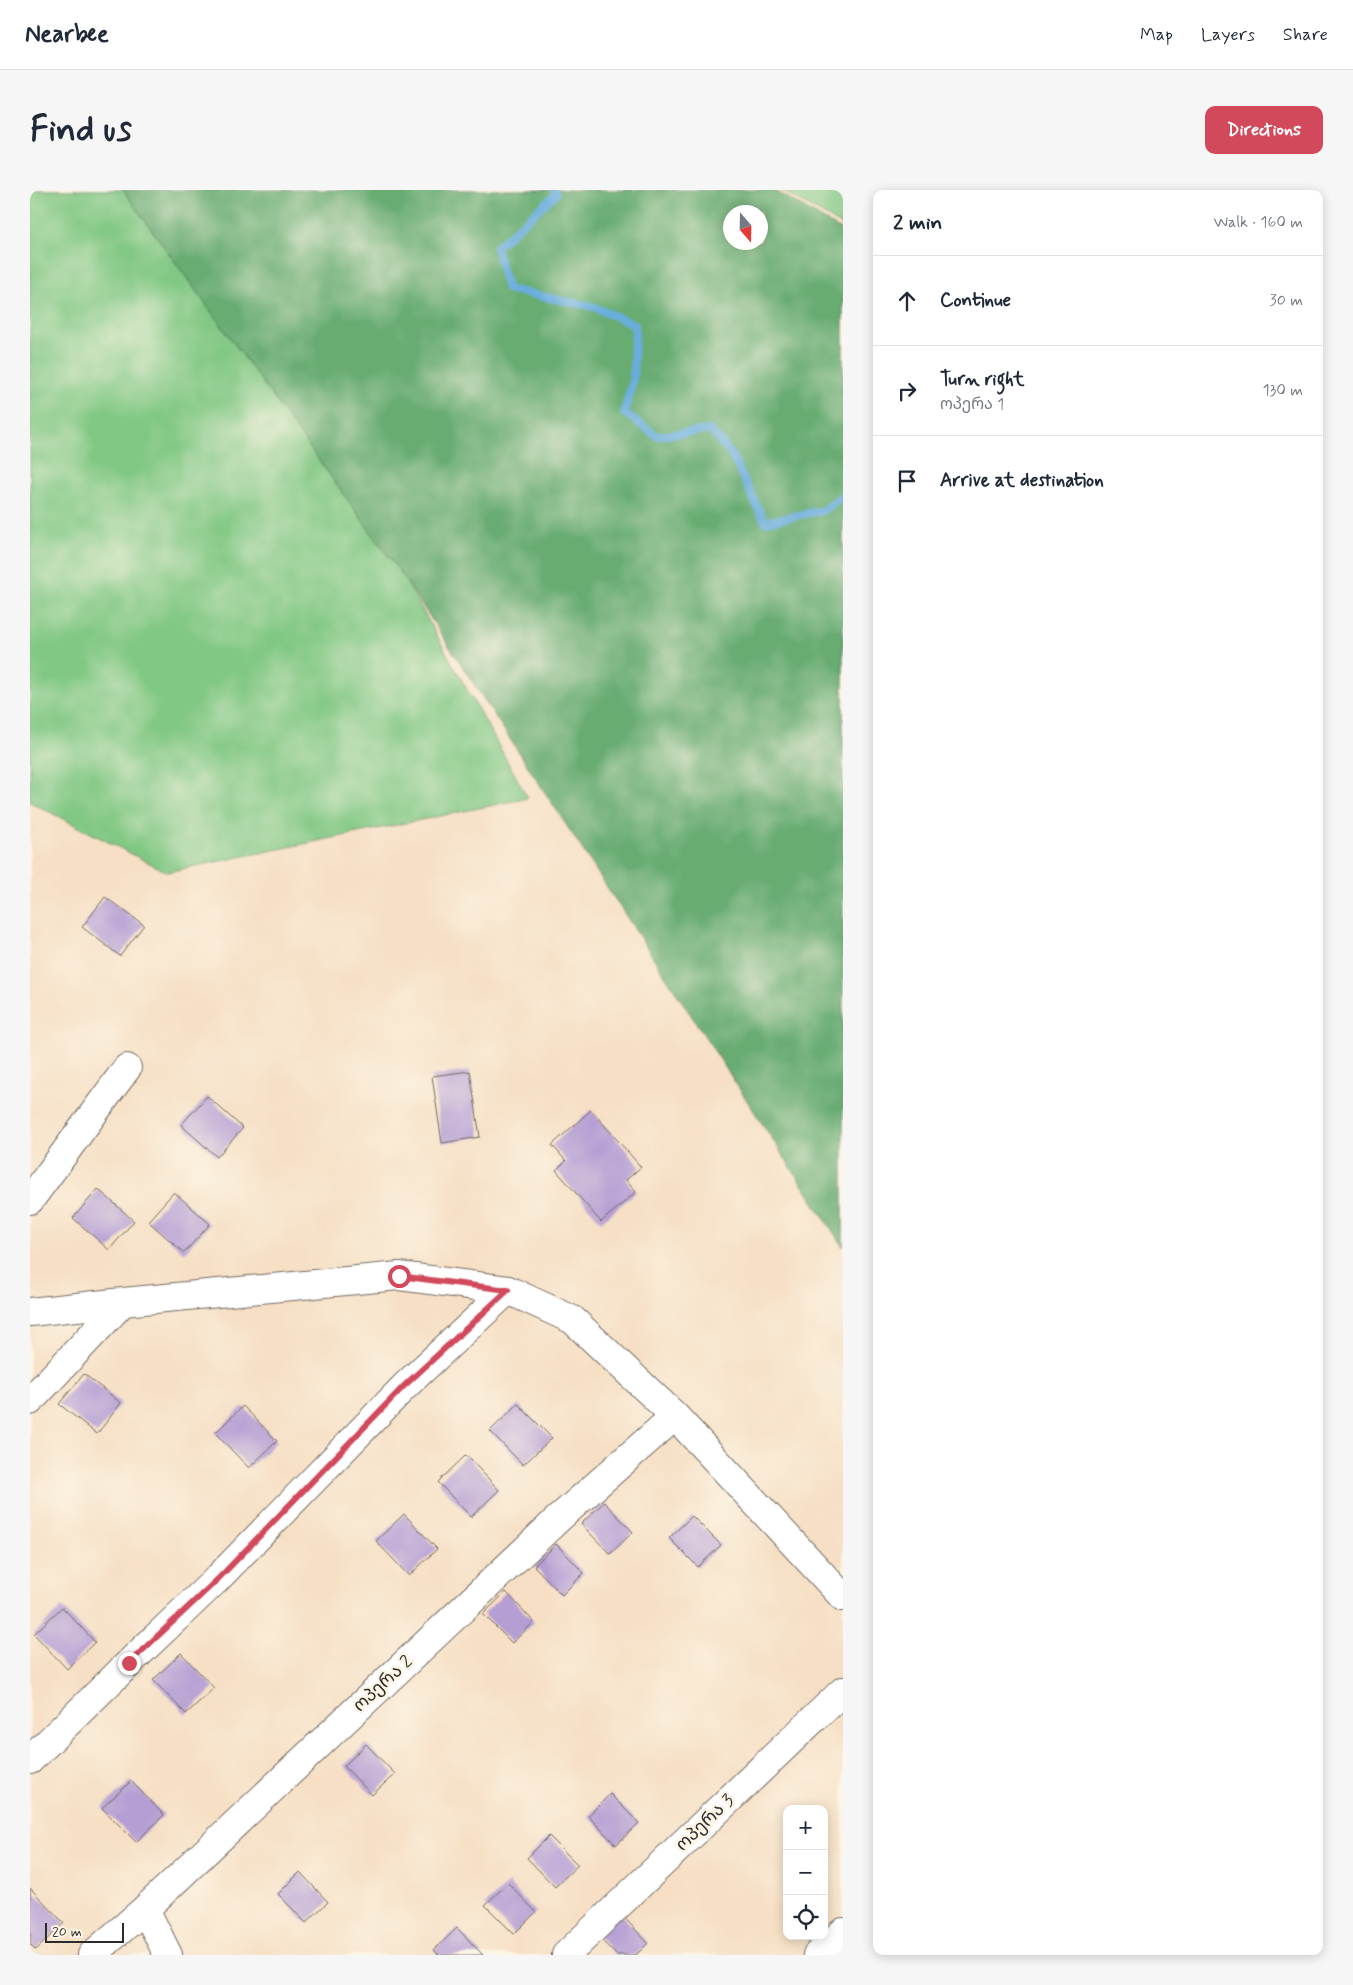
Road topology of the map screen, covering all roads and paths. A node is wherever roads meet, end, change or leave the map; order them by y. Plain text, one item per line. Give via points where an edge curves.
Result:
1 (127, 1068) dead end
2 (30, 1200) edge
3 (508, 1290) junction
4 (123, 1302) junction
5 (30, 1312) edge
6 (30, 1401) edge
7 (675, 1416) junction
8 (843, 1597) edge
9 (843, 1691) edge
10 (30, 1760) edge
11 (144, 1909) junction
12 (843, 1932) edge
13 (92, 1955) edge
14 (168, 1955) edge
15 (566, 1955) edge
16 (817, 1955) edge

1 - 2 street
3 - 4 street via 399,1276
3 - 7 street via 573,1320
3 - 10 street via 404,1386 218,1579
4 - 5 street
4 - 6 street
7 - 8 street
7 - 11 street, ოპერა 2 via 551,1526
9 - 15 street, ოპერა 3
11 - 13 street, ოპერა 2
11 - 14 street
12 - 16 street

